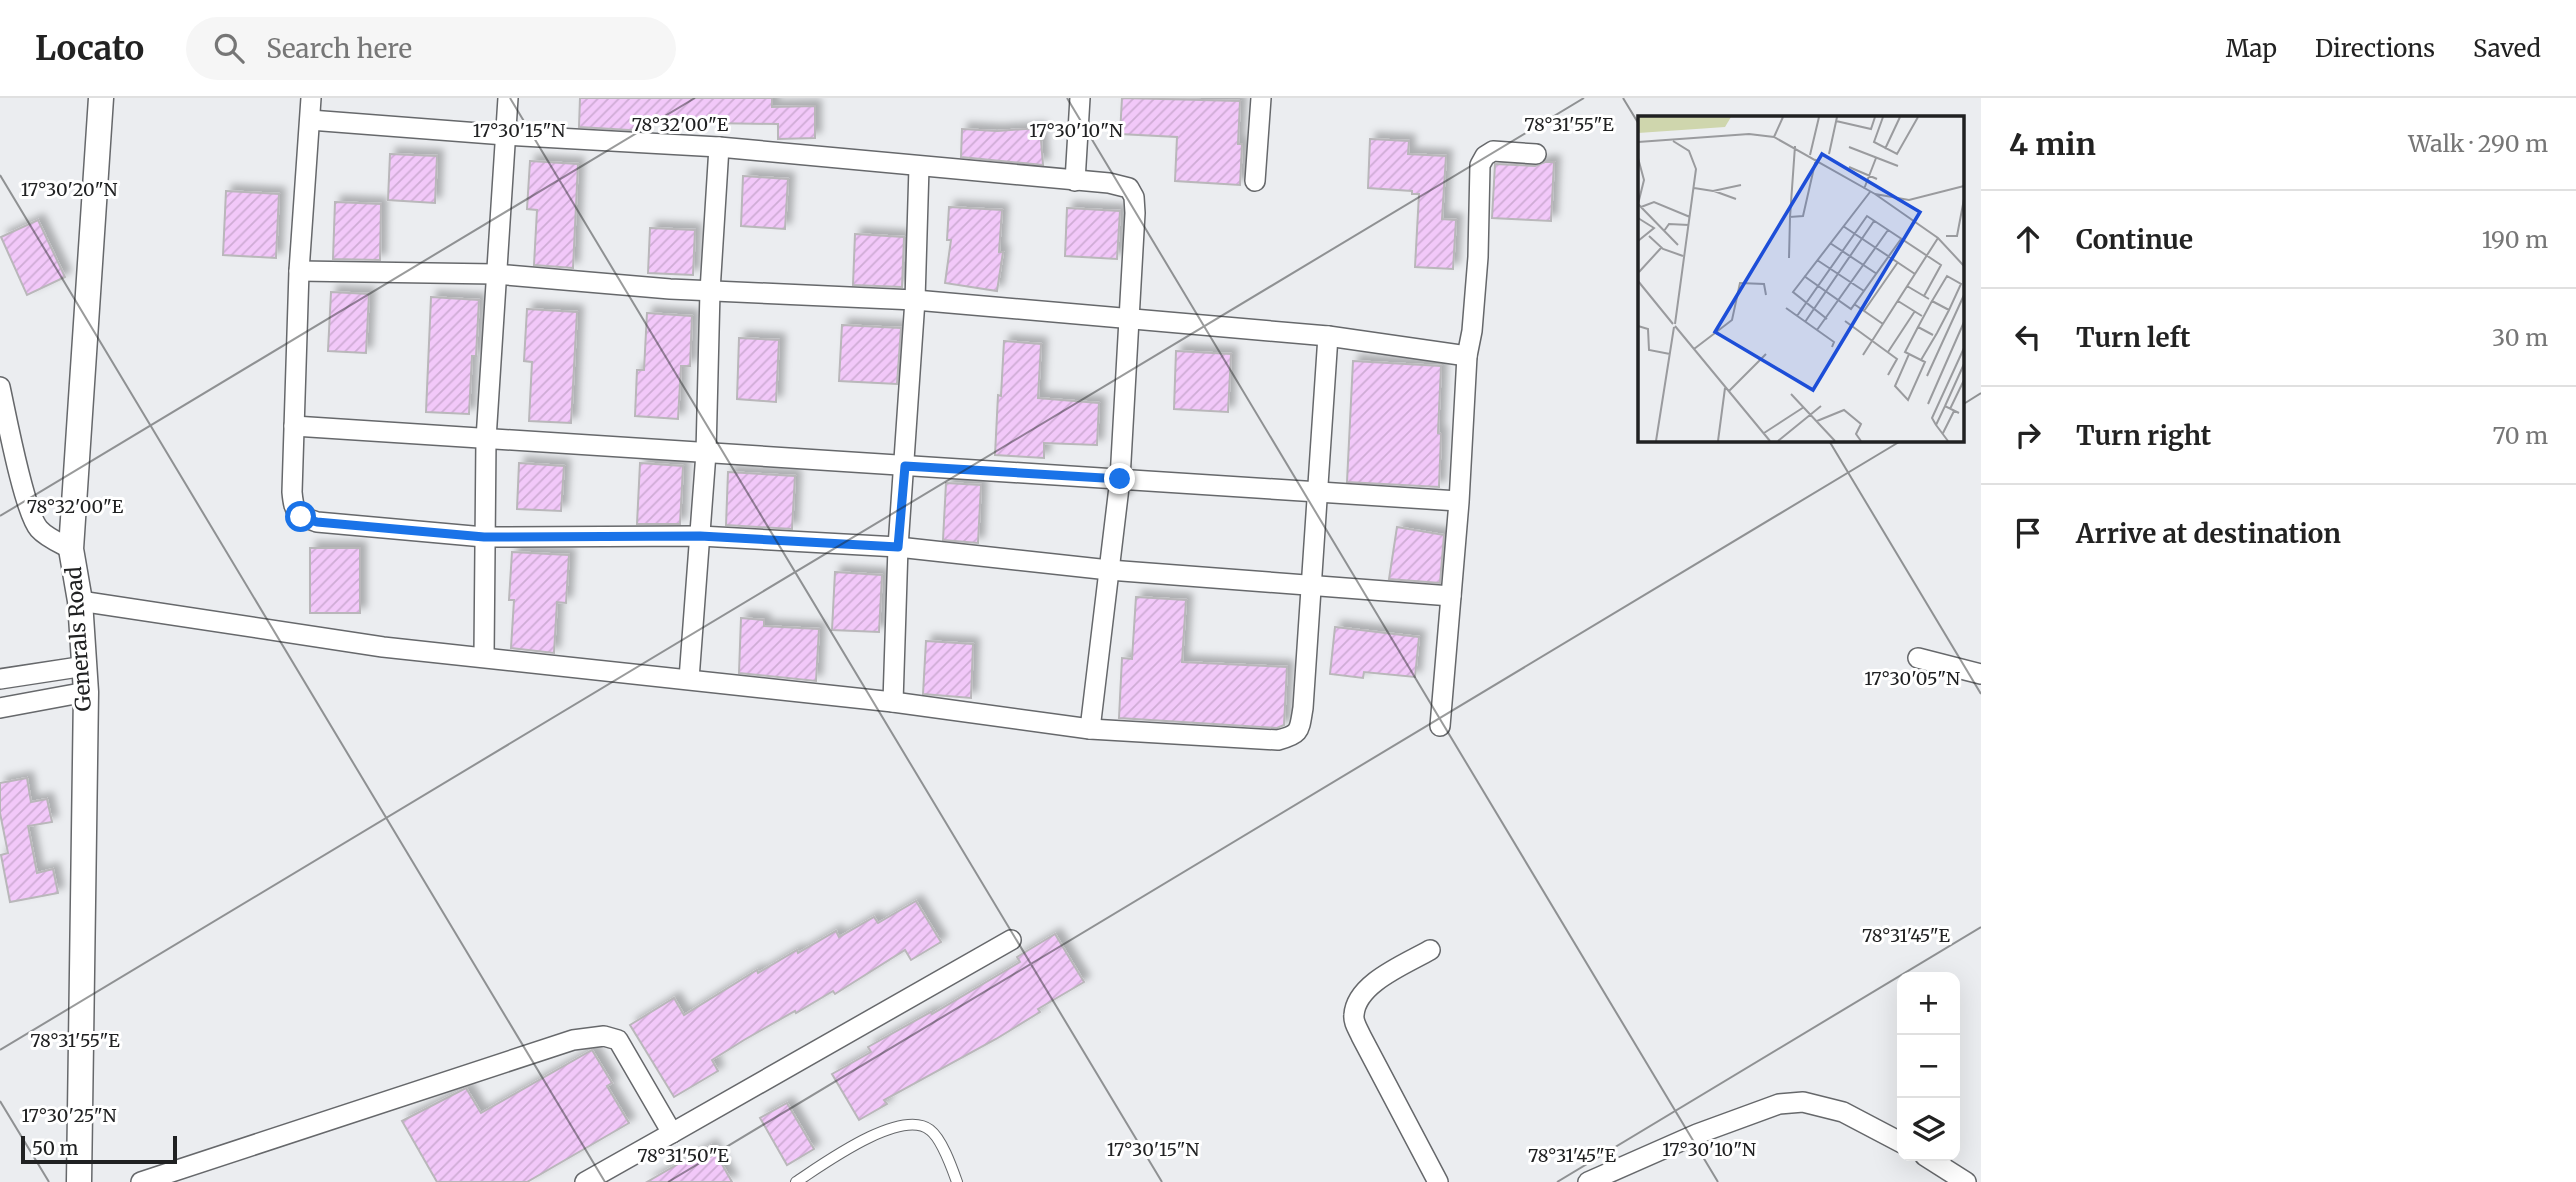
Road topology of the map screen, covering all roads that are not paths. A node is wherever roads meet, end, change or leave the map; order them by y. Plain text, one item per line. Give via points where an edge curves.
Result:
1 (101, 98) edge
2 (311, 98) edge
3 (508, 98) edge
4 (1080, 98) edge
5 (1261, 98) edge
6 (310, 120) junction
7 (505, 135) junction
8 (719, 147) junction
9 (1536, 154) dead end
10 (919, 167) junction
11 (1075, 181) junction
12 (1255, 181) dead end
13 (299, 271) junction
14 (495, 274) junction
15 (710, 291) junction
16 (915, 300) junction
17 (1127, 319) junction
18 (1328, 336) junction
19 (1467, 356) junction
20 (0, 387) edge
21 (294, 426) junction
22 (486, 439) junction
23 (706, 453) junction
24 (905, 466) junction
25 (1120, 479) junction
26 (1316, 492) junction
27 (1458, 501) junction
28 (700, 536) junction
29 (484, 537) junction
30 (898, 547) junction
31 (71, 549) junction
32 (1109, 570) junction
33 (1312, 586) junction
34 (1451, 596) junction
35 (80, 601) junction
36 (484, 656) junction
37 (1918, 658) dead end
38 (85, 666) junction
39 (1981, 674) edge
40 (0, 679) edge
41 (689, 679) junction
42 (86, 692) junction
43 (893, 702) junction
44 (0, 708) edge
45 (1440, 726) dead end
46 (1090, 729) junction
47 (1011, 940) dead end
48 (1430, 950) dead end
49 (672, 1133) junction
50 (1897, 1140) edge
51 (1933, 1161) edge
52 (79, 1182) edge
53 (141, 1182) edge
54 (585, 1182) edge
55 (796, 1182) edge
56 (957, 1182) edge
57 (1438, 1182) edge
58 (1588, 1182) edge
59 (1966, 1182) edge

1 - 31 street, Generals Road
2 - 6 street
3 - 7 street
4 - 11 street
5 - 12 street
6 - 7 street
6 - 13 street
7 - 8 street
7 - 14 street
8 - 10 street
8 - 15 street
9 - 19 street via 1493,151 1480,166 1478,257
10 - 11 street
10 - 16 street
11 - 17 street via 1122,185 1134,197
13 - 14 street
13 - 21 street
14 - 15 street
14 - 22 street
15 - 16 street
15 - 23 street
16 - 17 street
16 - 24 street
17 - 18 street
17 - 25 street
18 - 19 street
18 - 26 street
19 - 27 street
20 - 31 street via 36,526
21 - 22 street
21 - 29 street via 292,492 294,509 301,517
22 - 23 street
22 - 29 street
23 - 24 street
23 - 28 street
24 - 25 street
24 - 30 street
25 - 26 street
25 - 32 street
26 - 27 street
26 - 33 street
27 - 34 street
28 - 29 street
28 - 30 street
28 - 41 street
29 - 36 street
30 - 32 street
30 - 43 street
31 - 35 street, Generals Road
32 - 33 street
32 - 46 street
33 - 34 street
33 - 46 street via 1303,708 1300,730 1293,736 1278,740
34 - 45 street
35 - 36 street via 383,647
35 - 38 street, Generals Road
36 - 41 street
37 - 39 street
38 - 40 street
38 - 42 street, Generals Road
41 - 43 street
42 - 44 street
42 - 52 street, Generals Road
43 - 46 street
47 - 49 street
48 - 57 street via 1371,985 1361,994 1354,1016 1360,1036
49 - 53 street via 618,1040 604,1036 573,1040
49 - 54 street
50 - 58 street via 1843,1112 1803,1102 1779,1104
51 - 59 street
55 - 56 lane via 903,1124 920,1124 932,1131

